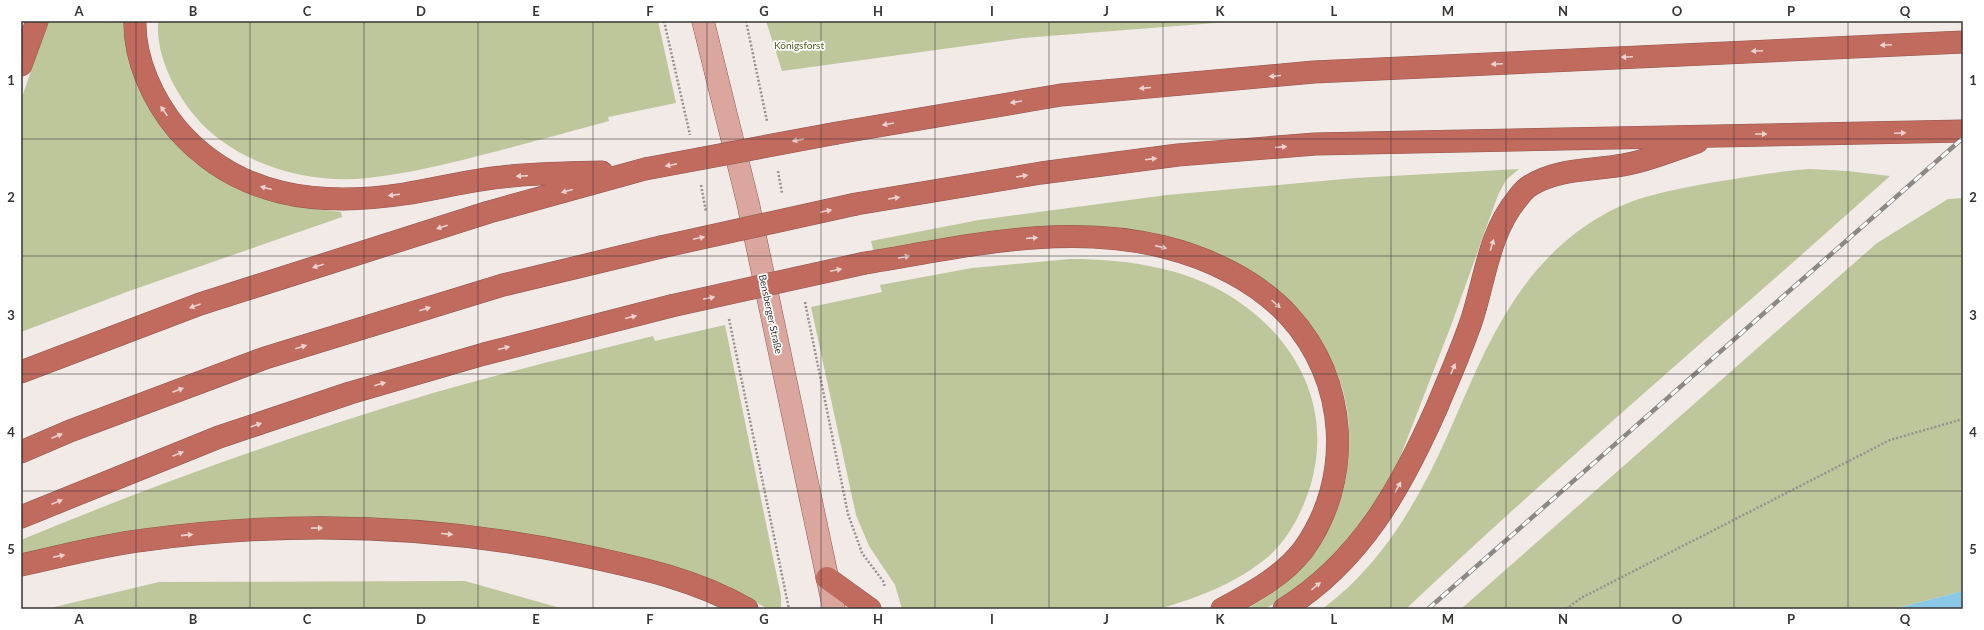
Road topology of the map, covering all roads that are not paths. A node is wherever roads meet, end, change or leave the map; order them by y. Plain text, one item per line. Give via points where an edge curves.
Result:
1 (37, 21) edge
2 (135, 21) edge
3 (703, 21) edge
4 (1963, 42) edge
5 (21, 65) edge
6 (1963, 131) edge
7 (1722, 134) junction
8 (645, 169) junction
9 (21, 372) edge
10 (21, 452) edge
11 (21, 517) edge
12 (21, 565) edge
13 (827, 578) junction
14 (747, 609) edge
15 (834, 609) edge
16 (870, 609) edge
17 (1222, 609) edge
18 (1284, 609) edge

1 - 5 highway
8 -> 2 highway via 502,177 360,200 292,195 260,187 216,165 192,145 170,120 145,74
3 - 13 main road, Bensberger Straße via 748,204
4 -> 8 highway, bridge via 1314,72 1061,95
7 -> 6 highway
10 -> 7 highway, bridge via 265,358 503,285 856,204 1041,173 1178,155 1315,144
18 -> 7 highway via 1333,572 1373,527 1390,500 1420,447 1461,350 1493,241 1507,211 1527,188 1544,178 1564,172 1624,165
8 -> 9 highway via 489,212 200,304
11 -> 17 highway, bridge via 219,437 350,393 484,354 671,306 865,263 1001,241 1087,236 1164,247 1210,262 1248,283 1289,316 1318,359 1328,380 1338,432 1338,461 1333,487 1322,514 1303,550 1280,573
12 -> 14 highway via 130,542 193,534 267,529 373,529 517,542 568,552 683,580
13 - 15 main road, Bensberger Straße
13 - 16 highway

